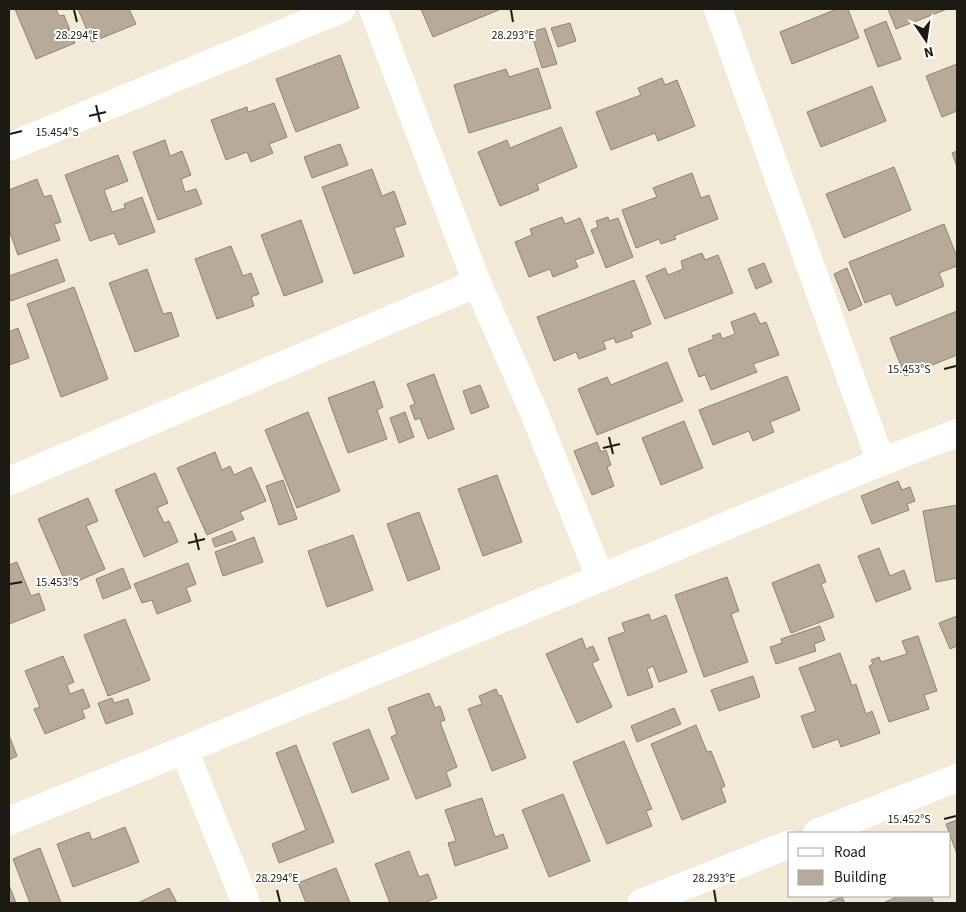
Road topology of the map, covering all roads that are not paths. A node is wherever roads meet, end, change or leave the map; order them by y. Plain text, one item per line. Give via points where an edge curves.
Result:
1 (341, 9) edge
2 (373, 9) edge
3 (718, 9) edge
4 (9, 147) edge
5 (477, 284) junction
6 (957, 433) edge
7 (881, 462) junction
8 (9, 481) edge
9 (600, 577) junction
10 (184, 750) junction
11 (957, 778) edge
12 (9, 821) edge
13 (820, 832) edge
14 (788, 845) edge
15 (246, 903) edge
16 (641, 903) edge

1 - 4 street
2 - 5 street
3 - 7 street
5 - 8 street
5 - 9 street via 533,410
6 - 7 street
7 - 9 street
9 - 10 street
10 - 12 street
10 - 15 street
11 - 13 street
14 - 16 street

